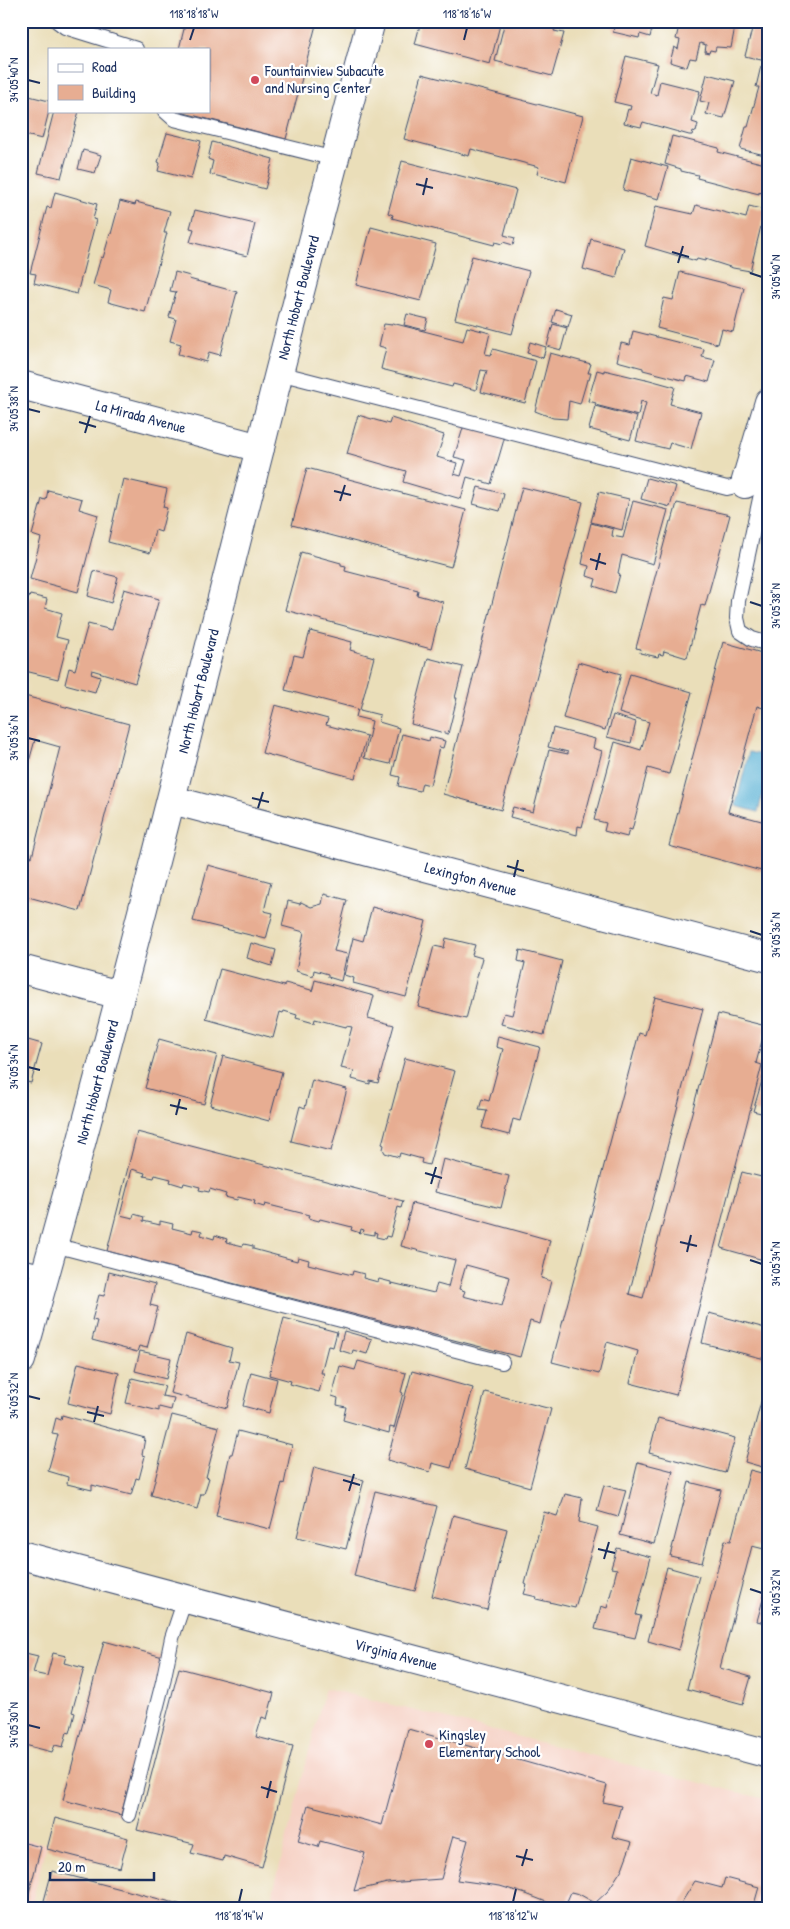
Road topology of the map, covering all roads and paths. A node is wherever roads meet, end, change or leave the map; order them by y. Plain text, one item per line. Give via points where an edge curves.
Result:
1 (56, 21) edge
2 (370, 21) edge
3 (133, 48) edge
4 (166, 112) edge
5 (335, 159) junction
6 (279, 373) junction
7 (21, 385) edge
8 (769, 402) edge
9 (260, 448) junction
10 (753, 457) junction
11 (745, 484) joint
12 (769, 644) edge
13 (172, 800) junction
14 (769, 958) edge
15 (21, 969) edge
16 (120, 995) junction
17 (54, 1245) junction
18 (34, 1269) edge
19 (21, 1360) edge
20 (502, 1362) dead end
21 (21, 1555) edge
22 (185, 1599) junction
23 (769, 1754) edge
24 (129, 1815) dead end

1 - 3 lane via 65,27
2 - 5 street, North Hobart Boulevard
4 - 5 lane via 174,119
5 - 6 street, North Hobart Boulevard
6 - 9 street, North Hobart Boulevard
6 - 11 lane via 727,488
7 - 9 street, La Mirada Avenue
8 - 10 street
9 - 13 street, North Hobart Boulevard
10 - 11 street
10 - 12 lane via 763,478 737,618 740,631
13 - 14 street, Lexington Avenue
13 - 16 street, North Hobart Boulevard
15 - 16 street
16 - 17 street, North Hobart Boulevard
17 - 18 street, North Hobart Boulevard
17 - 20 lane
18 - 19 street, North Hobart Boulevard
21 - 22 street, Virginia Avenue
22 - 23 street, Virginia Avenue
22 - 24 lane via 172,1638

